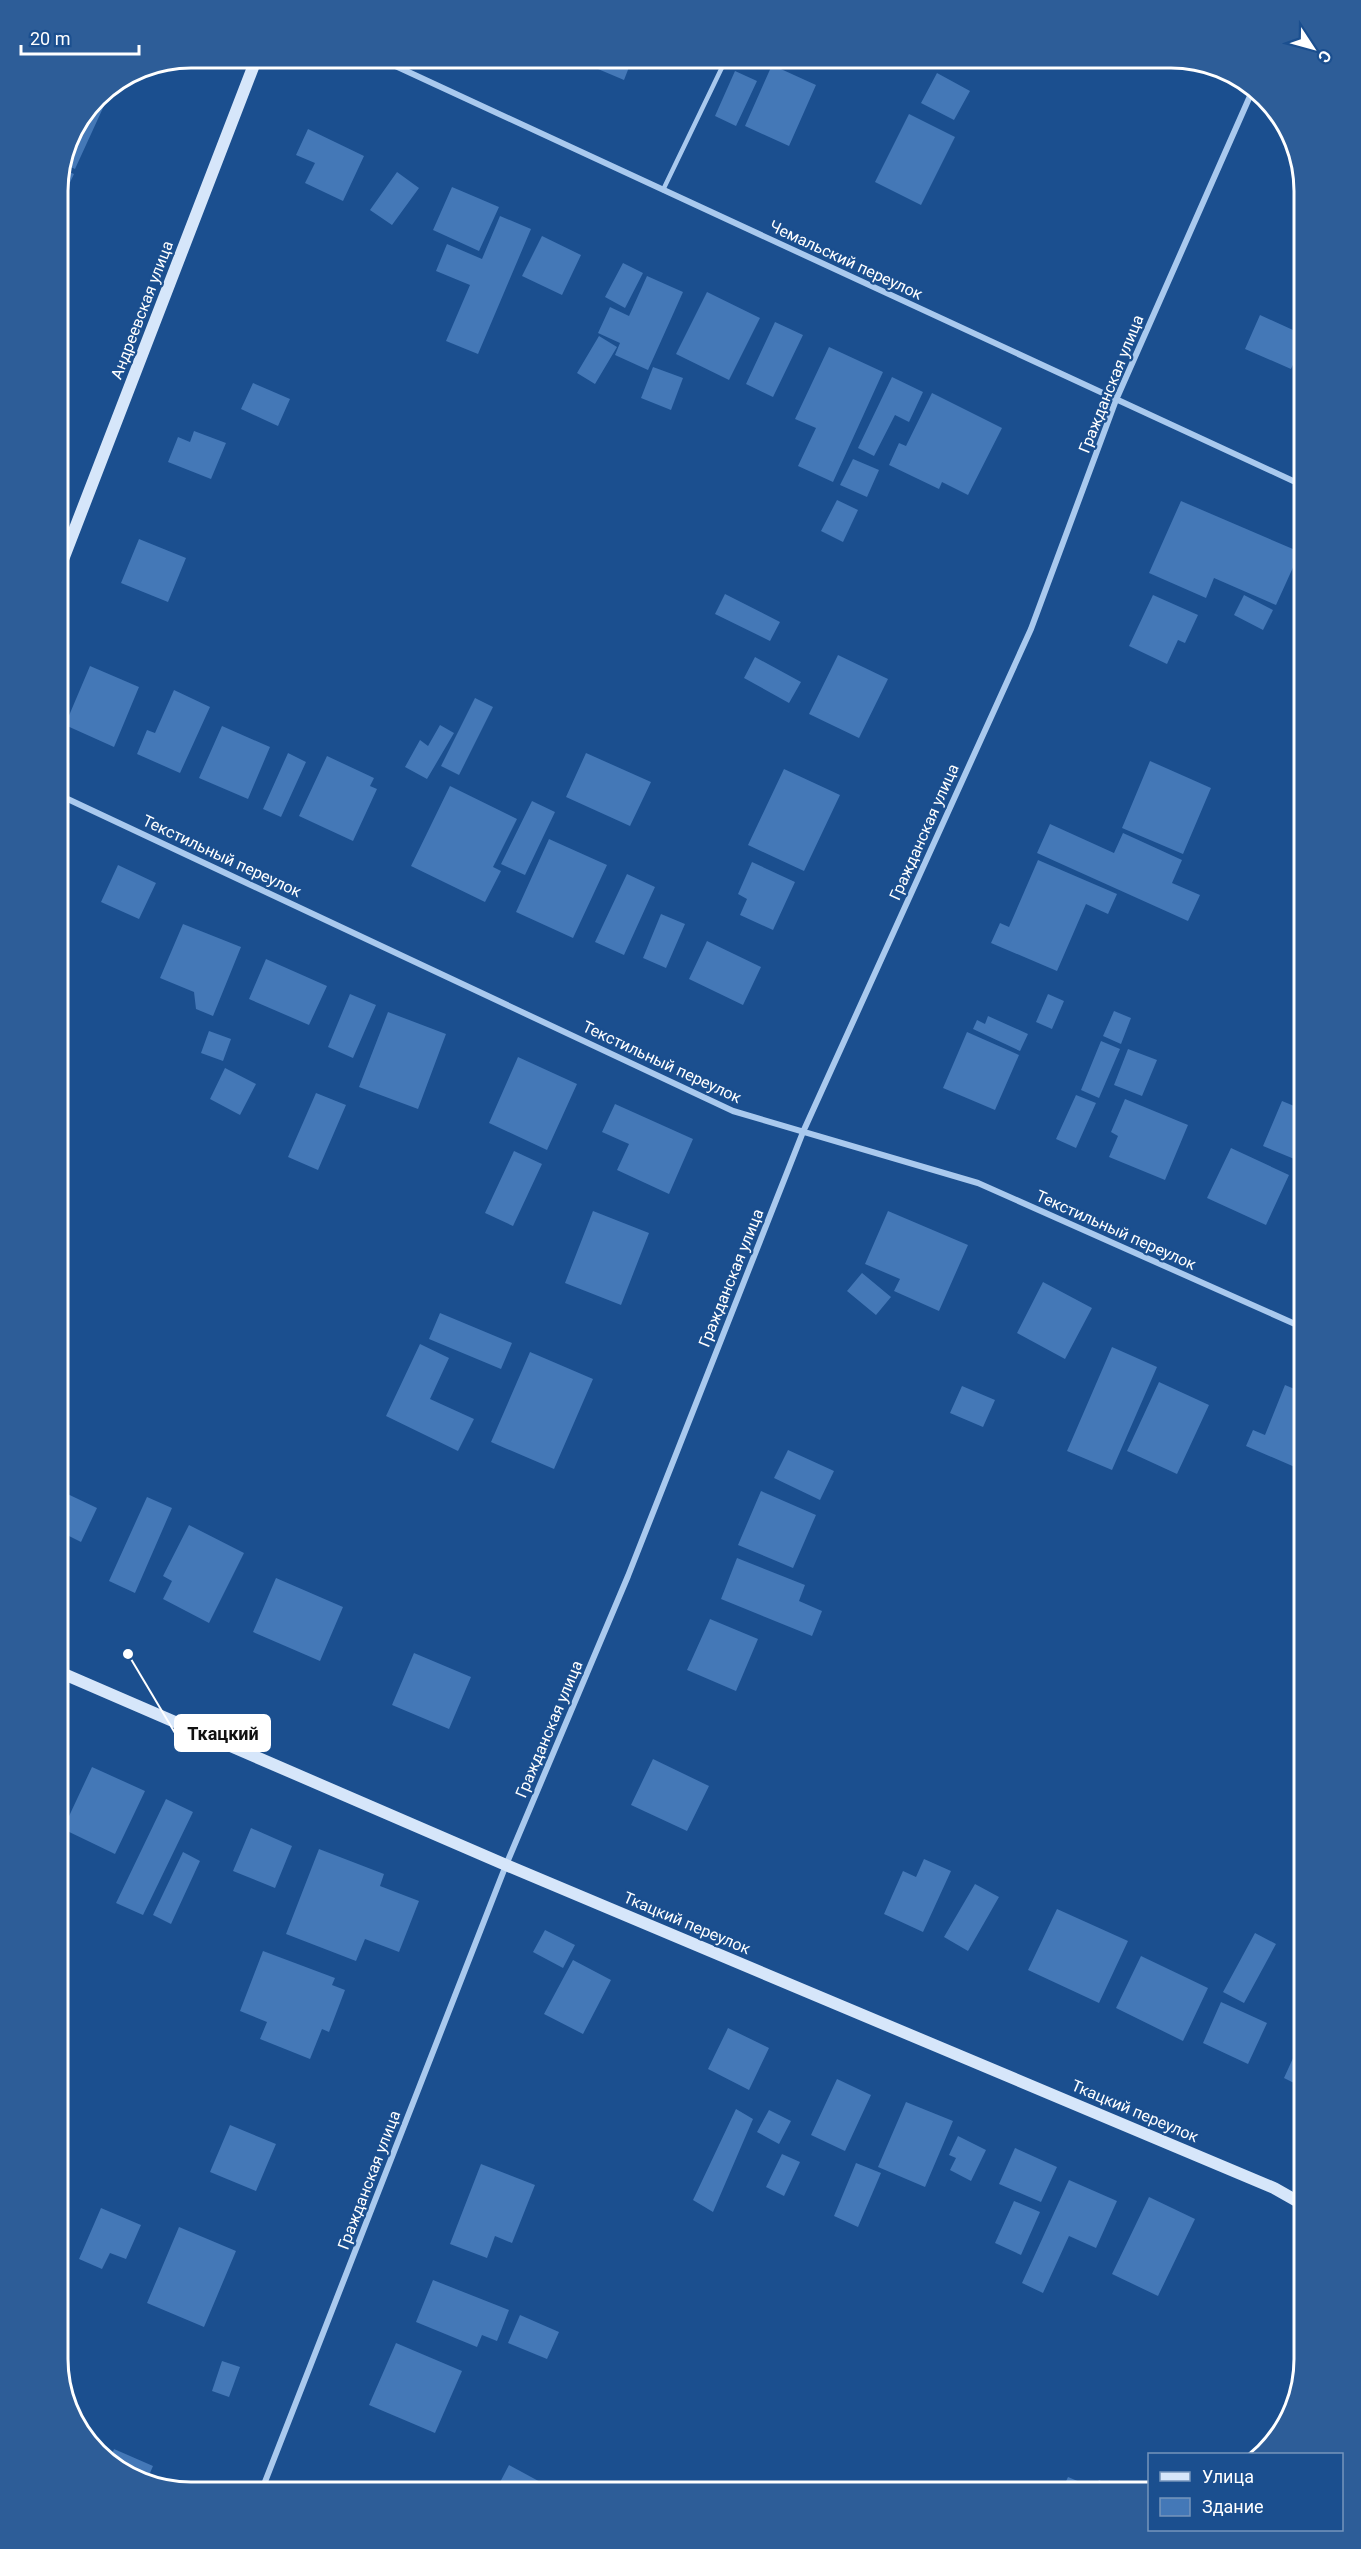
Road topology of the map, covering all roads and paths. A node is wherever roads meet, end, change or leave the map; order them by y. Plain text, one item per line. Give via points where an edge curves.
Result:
1 (253, 68) edge
2 (400, 68) edge
3 (722, 68) edge
4 (1250, 96) edge
5 (663, 190) junction
6 (1116, 400) junction
7 (1294, 481) edge
8 (68, 547) edge
9 (68, 799) edge
10 (803, 1132) junction
11 (1294, 1324) edge
12 (68, 1676) edge
13 (506, 1865) junction
14 (1294, 2199) edge
15 (265, 2481) edge

1 - 8 street, Андреевская улица
2 - 5 street, Чемальский переулок
3 - 5 lane
4 - 6 street, Гражданская улица
5 - 6 street, Чемальский переулок
6 - 7 street, Чемальский переулок
6 - 10 street, Гражданская улица via 1031,629
9 - 10 street, Текстильный переулок via 733,1111
10 - 11 street, Текстильный переулок via 978,1183
10 - 13 street, Гражданская улица via 628,1576
12 - 13 street, Ткацкий переулок
13 - 14 street, Ткацкий переулок
13 - 15 street, Гражданская улица

